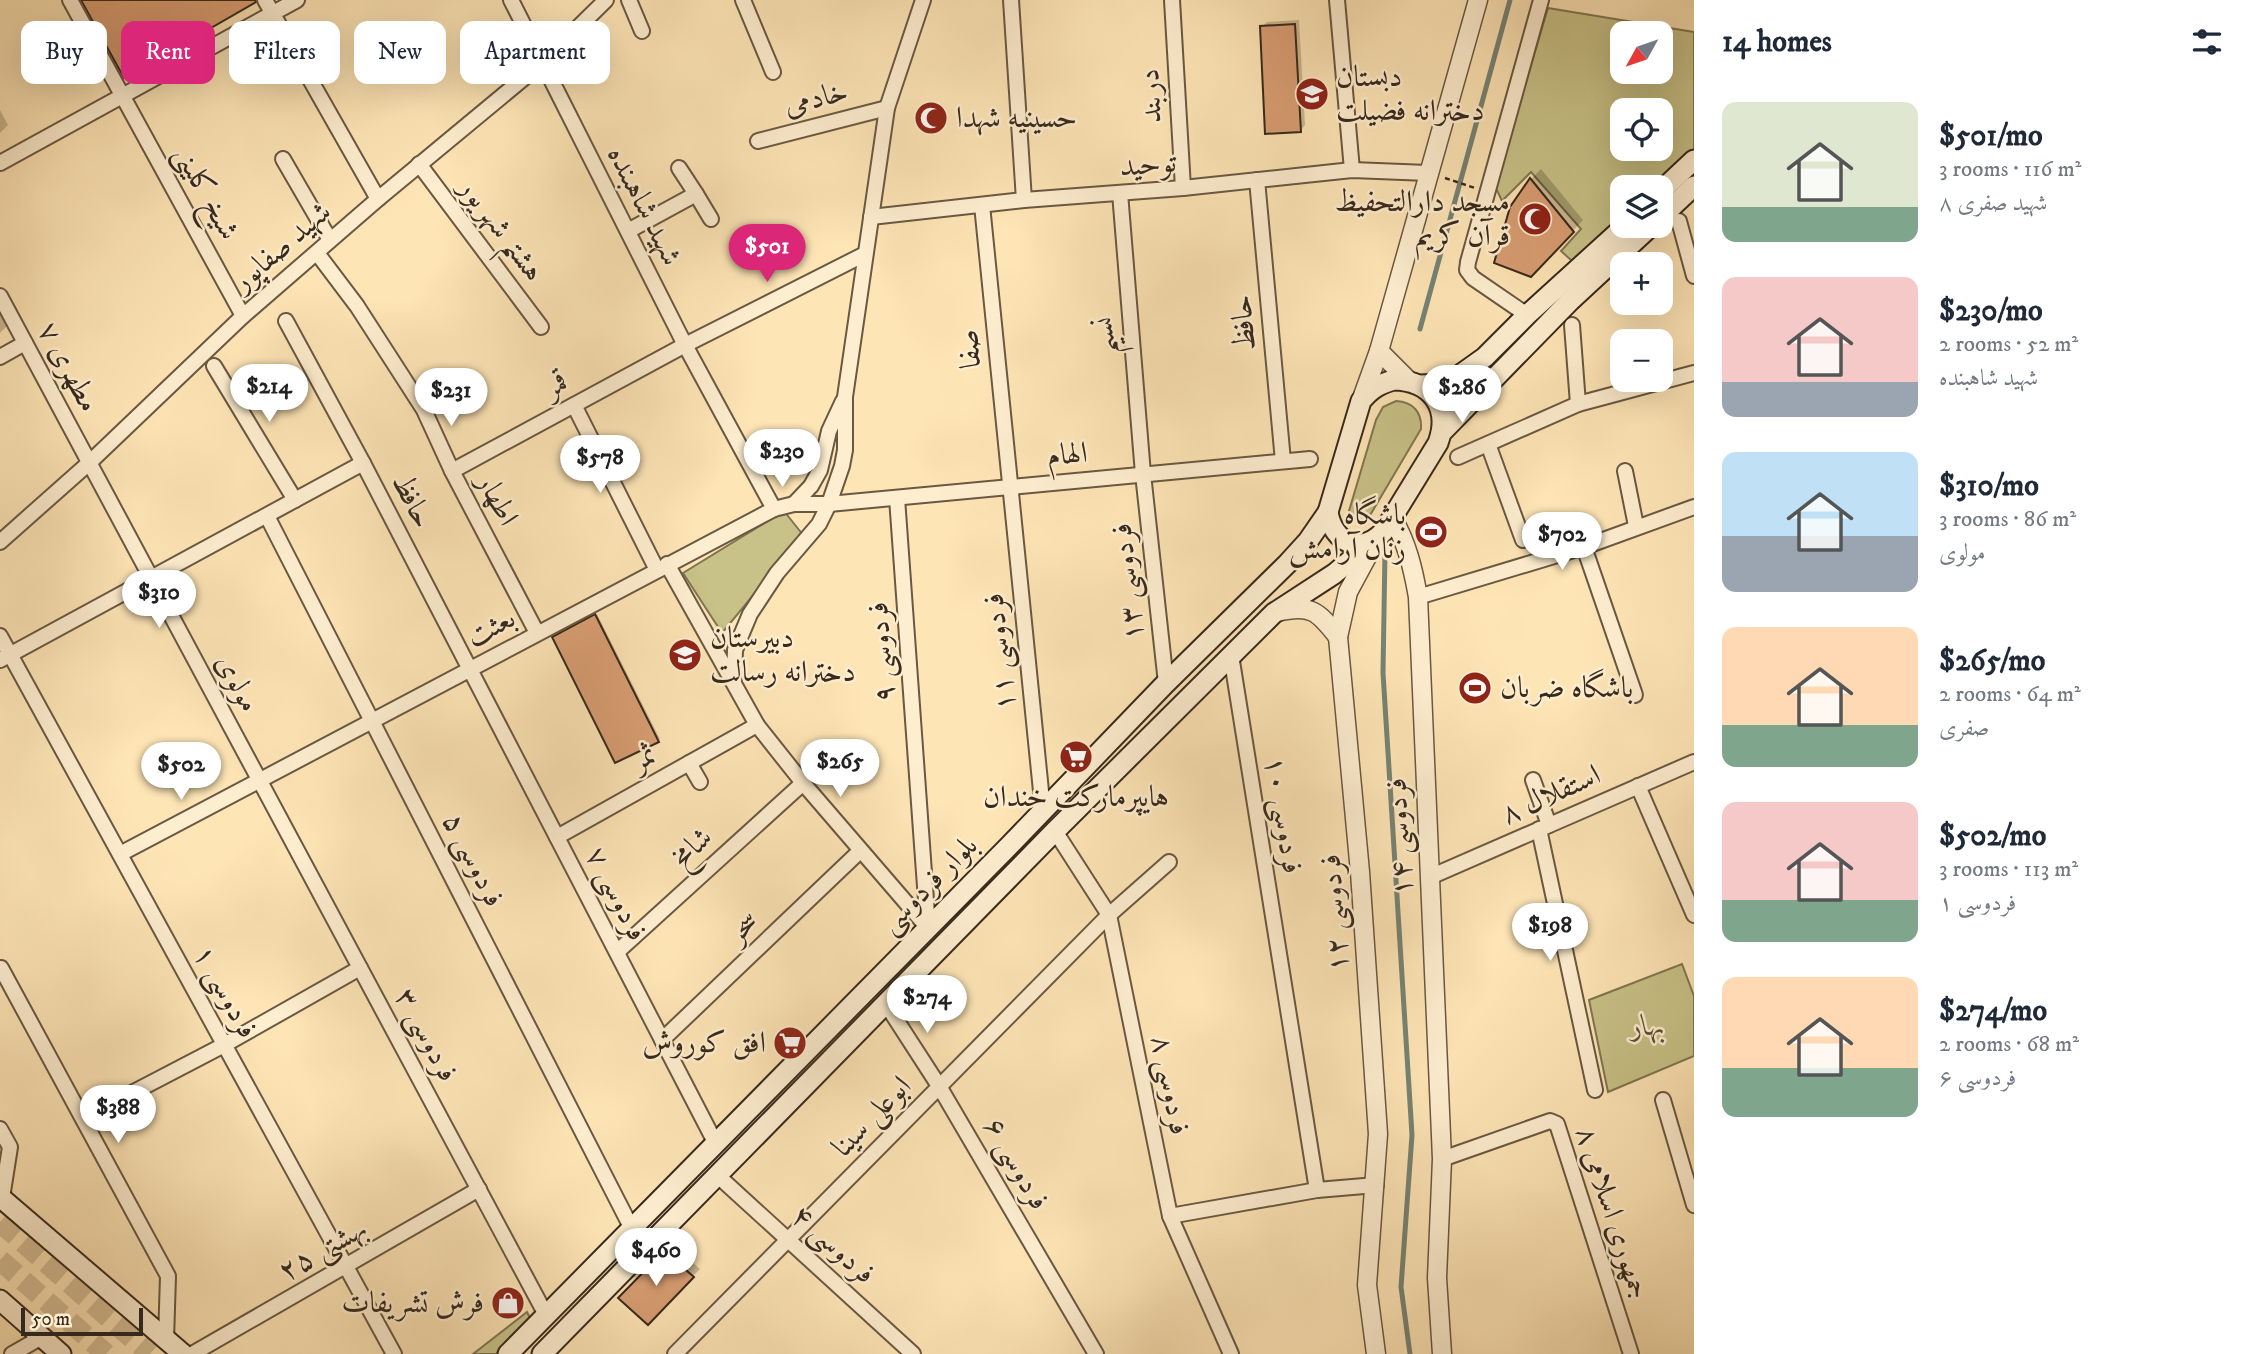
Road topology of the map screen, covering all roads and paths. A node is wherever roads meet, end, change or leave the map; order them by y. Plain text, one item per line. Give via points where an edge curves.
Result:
1 (70, 0) edge
2 (297, 0) edge
3 (511, 0) edge
4 (606, 0) edge
5 (629, 0) edge
6 (743, 0) edge
7 (923, 0) edge
8 (1011, 0) edge
9 (1172, 0) edge
10 (1337, 0) edge
11 (1478, 0) edge
12 (1541, 0) edge
13 (269, 7) edge
14 (521, 21) edge
15 (585, 21) edge
16 (642, 30) dead end
17 (773, 72) dead end
18 (516, 84) edge
19 (553, 84) edge
20 (123, 96) junction
21 (887, 108) junction
22 (758, 141) dead end
23 (283, 159) dead end
24 (1694, 160) edge
25 (0, 163) edge
26 (419, 164) junction
27 (678, 168) dead end
28 (1352, 170) junction
29 (1435, 175) junction
30 (1258, 180) junction
31 (1673, 180) edge
32 (1694, 186) edge
33 (1183, 188) junction
34 (1477, 189) dead end
35 (1120, 193) junction
36 (696, 194) junction
37 (378, 199) junction
38 (1024, 200) junction
39 (982, 205) junction
40 (1673, 215) edge
41 (872, 217) junction
42 (711, 219) dead end
43 (1673, 226) edge
44 (628, 232) junction
45 (1612, 238) edge
46 (1638, 238) edge
47 (330, 240) junction
48 (317, 253) junction
49 (865, 254) junction
50 (1694, 276) edge
51 (0, 296) edge
52 (1527, 315) junction
53 (243, 316) junction
54 (286, 321) dead end
55 (1572, 325) dead end
56 (541, 327) dead end
57 (25, 343) junction
58 (685, 345) junction
59 (1380, 351) junction
60 (0, 357) edge
61 (214, 366) dead end
62 (1694, 373) edge
63 (1414, 383) junction
64 (845, 397) junction
65 (1361, 401) junction
66 (1578, 404) junction
67 (574, 405) junction
68 (1442, 432) junction
69 (1488, 444) junction
70 (1458, 457) dead end
71 (1310, 458) dead end
72 (1283, 461) junction
73 (89, 463) junction
74 (363, 463) junction
75 (452, 471) junction
76 (1625, 471) dead end
77 (1143, 474) junction
78 (1010, 487) junction
79 (897, 498) junction
80 (295, 500) junction
81 (794, 504) junction
82 (829, 504) junction
83 (1694, 507) edge
84 (774, 509) junction
85 (1328, 512) junction
86 (267, 516) junction
87 (1392, 517) junction
88 (1636, 526) junction
89 (1376, 539) junction
90 (1523, 540) dead end
91 (0, 541) edge
92 (1584, 547) junction
93 (662, 567) junction
94 (151, 578) junction
95 (1418, 597) junction
96 (1274, 613) junction
97 (537, 633) junction
98 (0, 636) edge
99 (1338, 637) junction
100 (710, 640) junction
101 (739, 640) junction
102 (1231, 655) junction
103 (5, 657) edge
104 (470, 669) junction
105 (734, 682) junction
106 (1166, 684) junction
107 (1635, 695) dead end
108 (372, 721) junction
109 (757, 725) junction
110 (1694, 762) edge
111 (689, 763) junction
112 (259, 780) junction
113 (1533, 780) dead end
114 (700, 782) dead end
115 (803, 783) junction
116 (1638, 786) junction
117 (1043, 811) junction
118 (1544, 827) junction
119 (1055, 831) junction
120 (557, 837) junction
121 (860, 851) junction
122 (120, 854) junction
123 (1169, 862) dead end
124 (1430, 877) junction
125 (1690, 891) edge
126 (1109, 915) junction
127 (1694, 915) edge
128 (928, 928) junction
129 (617, 952) junction
130 (1, 968) edge
131 (360, 968) junction
132 (886, 1004) junction
133 (662, 1040) junction
134 (224, 1045) junction
135 (939, 1086) junction
136 (1595, 1090) dead end
137 (1663, 1100) dead end
138 (84, 1118) junction
139 (0, 1129) edge
140 (716, 1144) junction
141 (1442, 1159) junction
142 (718, 1175) junction
143 (1376, 1185) junction
144 (479, 1189) junction
145 (1317, 1190) junction
146 (1, 1198) edge
147 (1694, 1205) edge
148 (1170, 1216) junction
149 (632, 1229) junction
150 (789, 1241) junction
151 (346, 1267) junction
152 (1, 1304) edge
153 (546, 1315) junction
154 (42, 1337) junction
155 (166, 1340) junction
156 (12, 1354) edge
157 (61, 1354) edge
158 (183, 1354) edge
159 (192, 1354) edge
160 (394, 1354) edge
161 (508, 1354) edge
162 (541, 1354) edge
163 (676, 1354) edge
164 (913, 1354) edge
165 (1096, 1354) edge
166 (1231, 1354) edge
167 (1376, 1354) edge
168 (1442, 1354) edge
169 (1630, 1354) edge

1 - 20 street, شیخ کلینی
2 - 13 street
3 - 14 street, شهید شاهبنده
4 - 15 street, شهید صفاپور
5 - 16 street
6 - 17 street
7 - 21 street
8 - 38 street
9 - 33 street, دربند
10 - 28 street
11 - 29 street
12 - 52 street via 1467,270
13 - 20 street
13 - 37 street
18 - 26 street, شهید صفاپور
19 - 44 street, شهید شاهبنده
20 - 25 street
20 - 53 street, شیخ کلینی
21 - 22 street, خادمی
21 - 41 street
23 - 47 street
24 - 31 main road
26 - 37 street, شهید صفاپور
26 - 56 street, هشتم شهریور
27 - 36 street
28 - 29 street, توحید
28 - 30 street, توحید
29 - 34 path
29 - 59 street
30 - 33 street, توحید
30 - 72 street, حافظ
32 - 40 main road
33 - 35 street, توحید
35 - 38 street, توحید
35 - 77 street, نسیم
36 - 42 street
36 - 44 street
37 - 47 street, شهید صفاپور
38 - 39 street, توحید
39 - 41 street, توحید
39 - 78 street, صفا
41 - 49 street
43 - 50 street
44 - 58 street, شهید شاهبنده
45 - 52 main road
46 - 68 main road
47 - 48 street, شهید صفاپور
48 - 53 street, شهید صفاپور
48 - 75 street, اطهار via 387,350 424,410
49 - 58 street, قمر
49 - 64 street
51 - 57 street, مطهری ۷
52 - 63 main road via 1485,357 1457,377 1441,384
53 - 73 street, شهید صفاپور
54 - 74 street, حافظ
55 - 66 street
57 - 60 street
57 - 73 street, مطهری ۷
58 - 67 street, قمر
58 - 84 street, شهید شاهبنده
59 - 63 street
59 - 65 street
61 - 80 street
62 - 66 street
63 - 65 main road via 1381,383
63 - 68 main road via 1431,393 1439,405
64 - 81 street via 829,431 820,470
64 - 82 street via 845,450
65 - 85 main road, بلوار فردوسی
66 - 69 street
67 - 75 street, قمر
67 - 93 street
68 - 87 main road, بلوار فردوسی
69 - 70 street
69 - 90 street
71 - 72 street, الهام
72 - 77 street, الهام
73 - 91 street, شهید صفاپور
73 - 94 street, مولوی
74 - 80 street
74 - 104 street, حافظ
75 - 97 street, اطهار
76 - 88 street
77 - 78 street, الهام
77 - 106 street, فردوسی ۱۳
78 - 79 street, الهام
78 - 117 street, فردوسی ۱۱
79 - 82 street, الهام
79 - 128 street, فردوسی ۹
80 - 86 street
81 - 82 street, الهام
81 - 84 street, بعثت
82 - 101 street via 819,524 777,573
83 - 88 street
84 - 93 street, بعثت
85 - 89 main road via 1330,526 1350,544
85 - 106 main road, بلوار فردوسی via 1295,555
86 - 94 street
86 - 108 street, فردوسی ۵
87 - 89 main road, بلوار فردوسی
87 - 95 street, فردوسی ۱۴ via 1405,539
88 - 92 street
89 - 96 main road, بلوار فردوسی via 1334,574
89 - 99 street, فردوسی ۱۲ via 1349,592
92 - 95 street
92 - 107 street
93 - 97 street, بعثت
93 - 100 street
94 - 103 street
94 - 112 street, مولوی
95 - 124 street, فردوسی ۱۴
96 - 99 street via 1309,609
96 - 102 main road, بلوار فردوسی
97 - 104 street, بعثت
98 - 103 street, فردوسی ۱
99 - 143 street, فردوسی ۱۲ via 1362,899 1378,1134
100 - 101 street
100 - 105 street
101 - 105 street
102 - 119 main road, بلوار فردوسی
102 - 145 street, فردوسی ۱۰
103 - 122 street, فردوسی ۱
104 - 108 street, بعثت
104 - 120 street, فردوسی ۷
105 - 109 street
106 - 117 main road, بلوار فردوسی
108 - 112 street, بعثت
108 - 149 street, فردوسی ۵
109 - 111 street, ثمر
109 - 115 street
110 - 116 street, استقلال ۸
111 - 114 street
111 - 120 street, ثمر
112 - 122 street, بعثت
112 - 131 street, فردوسی ۳
113 - 118 street
115 - 121 street
115 - 129 street, شامخ
116 - 118 street, استقلال ۸
116 - 125 street
117 - 128 main road, بلوار فردوسی
118 - 124 street, استقلال ۸
118 - 136 street
119 - 126 street, فردوسی ۸
119 - 132 main road, بلوار فردوسی
120 - 129 street, فردوسی ۷
121 - 128 street
121 - 133 street, سحر
122 - 134 street, فردوسی ۱
123 - 126 street, ابوعلی سینا
124 - 141 street, فردوسی ۱۴
125 - 127 street
126 - 135 street, ابوعلی سینا
126 - 148 street, فردوسی ۸
128 - 140 main road, بلوار فردوسی
129 - 133 street, فردوسی ۷
130 - 138 street
131 - 134 street
131 - 144 street, فردوسی ۳
132 - 135 street, فردوسی ۶
132 - 142 main road, بلوار فردوسی
133 - 140 street, فردوسی ۷
134 - 138 street
134 - 151 street, فردوسی ۱
135 - 150 street, ابوعلی سینا
135 - 165 street, فردوسی ۶
137 - 147 street
138 - 155 street via 168,1276
139 - 146 street via 10,1147
140 - 149 main road, بلوار فردوسی
141 - 168 street, فردوسی ۱۴ via 1437,1278
141 - 169 street, جمهوری اسلامی ۸ via 1550,1121 1557,1124
142 - 150 street, فردوسی ۴
142 - 162 main road, بلوار فردوسی
143 - 145 street
143 - 167 street, فردوسی ۱۲ via 1367,1285
144 - 151 street, بهشتی ۲۵
144 - 153 street, فردوسی ۳
145 - 148 street
146 - 155 main road
148 - 166 street, فردوسی ۸
149 - 153 main road, بلوار فردوسی
150 - 163 street, ابوعلی سینا
150 - 164 street, فردوسی ۴
151 - 159 street, بهشتی ۲۵
151 - 160 street, فردوسی ۱
152 - 154 main road
153 - 161 main road, بلوار فردوسی
154 - 156 street
154 - 157 main road
155 - 158 main road

